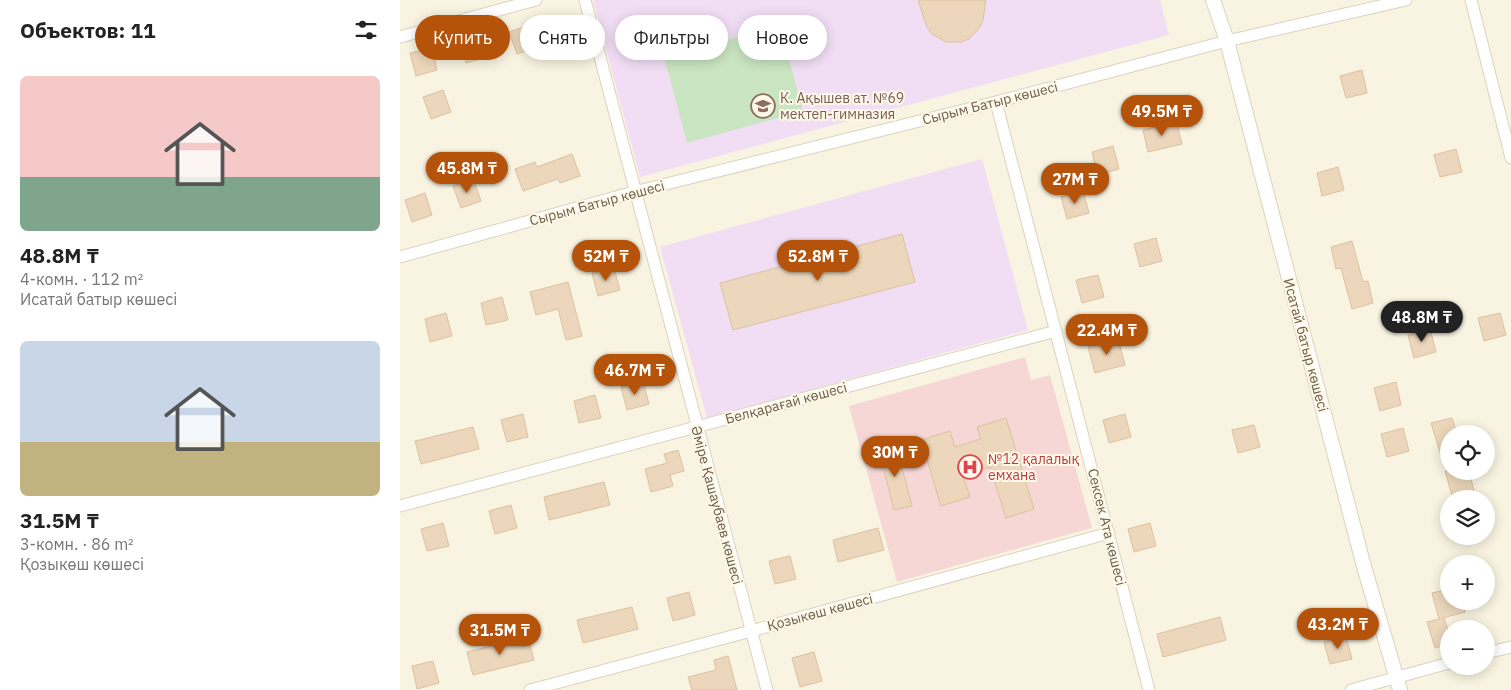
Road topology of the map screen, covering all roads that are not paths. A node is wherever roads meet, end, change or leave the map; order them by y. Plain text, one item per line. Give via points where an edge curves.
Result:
1 (536, 0) edge
2 (585, 0) edge
3 (1213, 0) edge
4 (1406, 0) edge
5 (1471, 0) edge
6 (400, 37) edge
7 (1227, 41) junction
8 (996, 102) junction
9 (1511, 158) edge
10 (634, 192) junction
11 (400, 257) edge
12 (1056, 331) junction
13 (696, 427) junction
14 (400, 506) edge
15 (1109, 533) junction
16 (751, 631) junction
17 (1511, 646) edge
18 (1495, 650) edge
19 (1440, 667) edge
20 (1398, 683) edge
21 (530, 690) edge
22 (767, 690) edge
23 (1149, 690) edge
24 (1351, 690) edge

1 - 6 street
2 - 10 street, Әміре Қашаубаев көшесі
3 - 7 street, Исатай батыр көшесі
4 - 7 street, Сырым Батыр көшесі
5 - 9 street
7 - 8 street, Сырым Батыр көшесі
7 - 20 street, Исатай батыр көшесі via 1363,563
8 - 10 street, Сырым Батыр көшесі
8 - 12 street, Сексек Ата көшесі
10 - 11 street, Сырым Батыр көшесі
10 - 13 street, Әміре Қашаубаев көшесі
12 - 13 street, Белқарағай көшесі
12 - 15 street, Сексек Ата көшесі
13 - 14 street, Белқарағай көшесі
13 - 16 street, Әміре Қашаубаев көшесі
15 - 16 street, Қозыкөш көшесі
15 - 23 street, Сексек Ата көшесі
16 - 21 street, Қозыкөш көшесі
16 - 22 street, Әміре Қашаубаев көшесі
17 - 18 street
19 - 20 street
20 - 24 street

